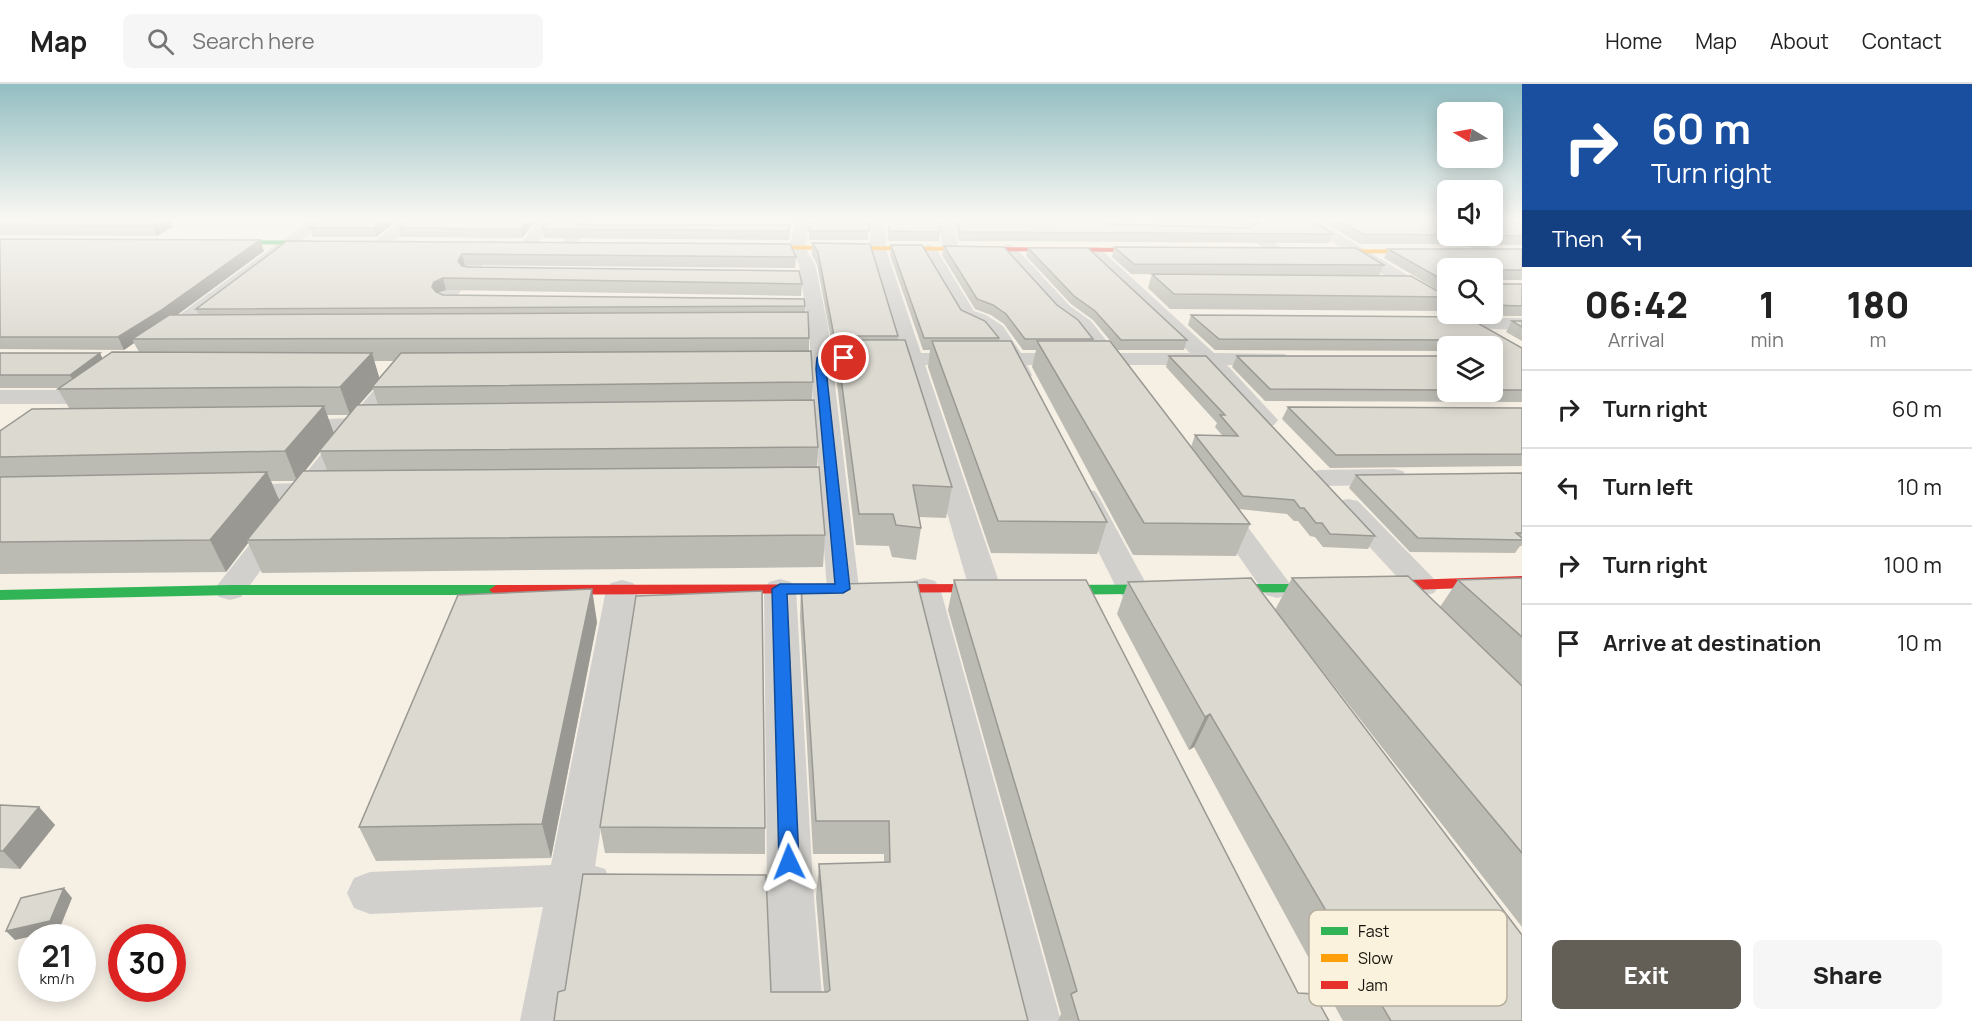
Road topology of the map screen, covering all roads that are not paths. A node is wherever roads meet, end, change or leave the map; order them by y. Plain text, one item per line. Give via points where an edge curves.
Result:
1 (266, 262) edge
2 (478, 262) edge
3 (806, 262) edge
4 (882, 262) edge
5 (936, 262) edge
6 (1019, 262) edge
7 (1109, 262) edge
8 (1372, 262) edge
9 (471, 271) junction
10 (494, 271) edge
11 (786, 275) edge
12 (809, 275) junction
13 (1374, 283) edge
14 (1413, 285) junction
15 (1437, 286) edge
16 (446, 298) junction
17 (470, 298) edge
18 (790, 303) edge
19 (1437, 310) edge
20 (816, 315) junction
21 (1503, 322) edge
22 (1475, 324) edge
23 (1522, 324) edge
24 (747, 326) edge
25 (443, 327) edge
26 (207, 328) edge
27 (174, 329) junction
28 (1495, 336) edge
29 (146, 347) edge
30 (914, 359) junction
31 (1013, 359) junction
32 (1111, 359) junction
33 (1209, 359) junction
34 (1293, 359) edge
35 (821, 364) junction
36 (749, 370) edge
37 (402, 372) edge
38 (101, 384) edge
39 (1132, 388) edge
40 (0, 397) edge
41 (82, 397) junction
42 (1035, 401) edge
43 (1257, 410) junction
44 (1292, 410) edge
45 (58, 416) edge
46 (826, 419) junction
47 (755, 420) edge
48 (357, 425) junction
49 (404, 425) edge
50 (264, 426) edge
51 (1280, 436) edge
52 (1073, 474) edge
53 (1415, 477) edge
54 (832, 487) junction
55 (760, 488) edge
56 (306, 491) junction
57 (354, 491) edge
58 (212, 493) edge
59 (1208, 493) edge
60 (1522, 581) edge
61 (1388, 585) joint
62 (924, 588) junction
63 (780, 589) junction
64 (843, 589) junction
65 (996, 589) joint
66 (1132, 589) junction
67 (1259, 589) junction
68 (230, 590) junction
69 (622, 590) junction
70 (1030, 590) edge
71 (0, 595) edge
72 (1422, 603) junction
73 (1269, 628) edge
74 (572, 884) junction
75 (629, 884) edge
76 (370, 893) dead end
77 (546, 1021) edge
78 (798, 1021) edge
79 (1035, 1021) edge

1 - 27 street
2 - 9 street
3 - 12 street
4 - 30 street
5 - 31 street via 967,315 980,318 1003,336
6 - 32 street via 1063,310 1084,325
7 - 33 street via 1138,281 1177,317
8 - 14 street
9 - 10 street
9 - 16 street
11 - 12 street
12 - 20 street
13 - 14 street
14 - 15 street
14 - 19 street
16 - 17 street
16 - 25 street via 414,327
18 - 20 street
20 - 24 street
20 - 35 street
21 - 23 street
22 - 28 street
26 - 27 street
27 - 29 street
30 - 31 street
30 - 35 street via 850,358
30 - 65 street
31 - 32 street
31 - 42 street
32 - 33 street
32 - 39 street
33 - 34 street
33 - 43 street
35 - 36 street
35 - 46 street
37 - 48 street
38 - 41 street
40 - 41 street
41 - 45 street
43 - 44 street
43 - 51 street
46 - 47 street
46 - 54 street
48 - 49 street
48 - 50 street
48 - 56 street
52 - 66 street
53 - 72 street via 1312,469
54 - 55 street
54 - 64 street
56 - 57 street
56 - 58 street
56 - 68 street
59 - 67 street
60 - 72 street
61 - 67 street
61 - 72 street
62 - 64 street
62 - 65 street
62 - 79 street
63 - 64 street
63 - 69 street
63 - 78 street via 773,885
66 - 67 street
66 - 70 street via 1094,607
67 - 73 street
68 - 69 street
68 - 71 street
69 - 74 street
74 - 75 street
74 - 76 street
74 - 77 street

